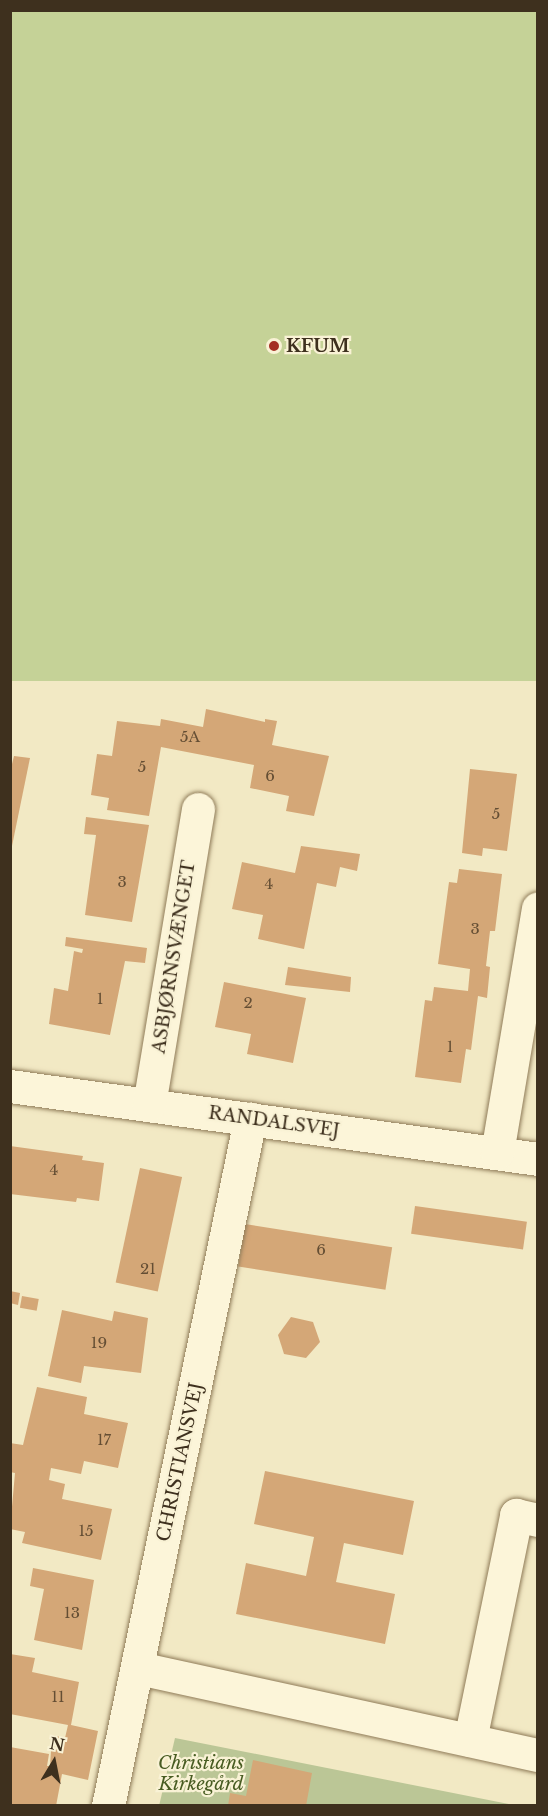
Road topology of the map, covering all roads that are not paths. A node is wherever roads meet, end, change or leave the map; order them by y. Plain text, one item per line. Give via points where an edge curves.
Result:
1 (198, 809) dead end
2 (537, 908) edge
3 (10, 1086) edge
4 (149, 1105) junction
5 (250, 1119) junction
6 (496, 1153) junction
7 (537, 1158) edge
8 (537, 1520) edge
9 (138, 1668) junction
10 (470, 1740) junction
11 (537, 1755) edge
12 (108, 1806) edge

1 - 4 street, ASBJØRNSVÆNGET
2 - 6 street
3 - 4 street, RANDALSVEJ
4 - 5 street, RANDALSVEJ
5 - 6 street, RANDALSVEJ
5 - 9 street, CHRISTIANSVEJ
6 - 7 street, RANDALSVEJ
8 - 10 street via 516,1515
9 - 10 street
9 - 12 street, CHRISTIANSVEJ
10 - 11 street

